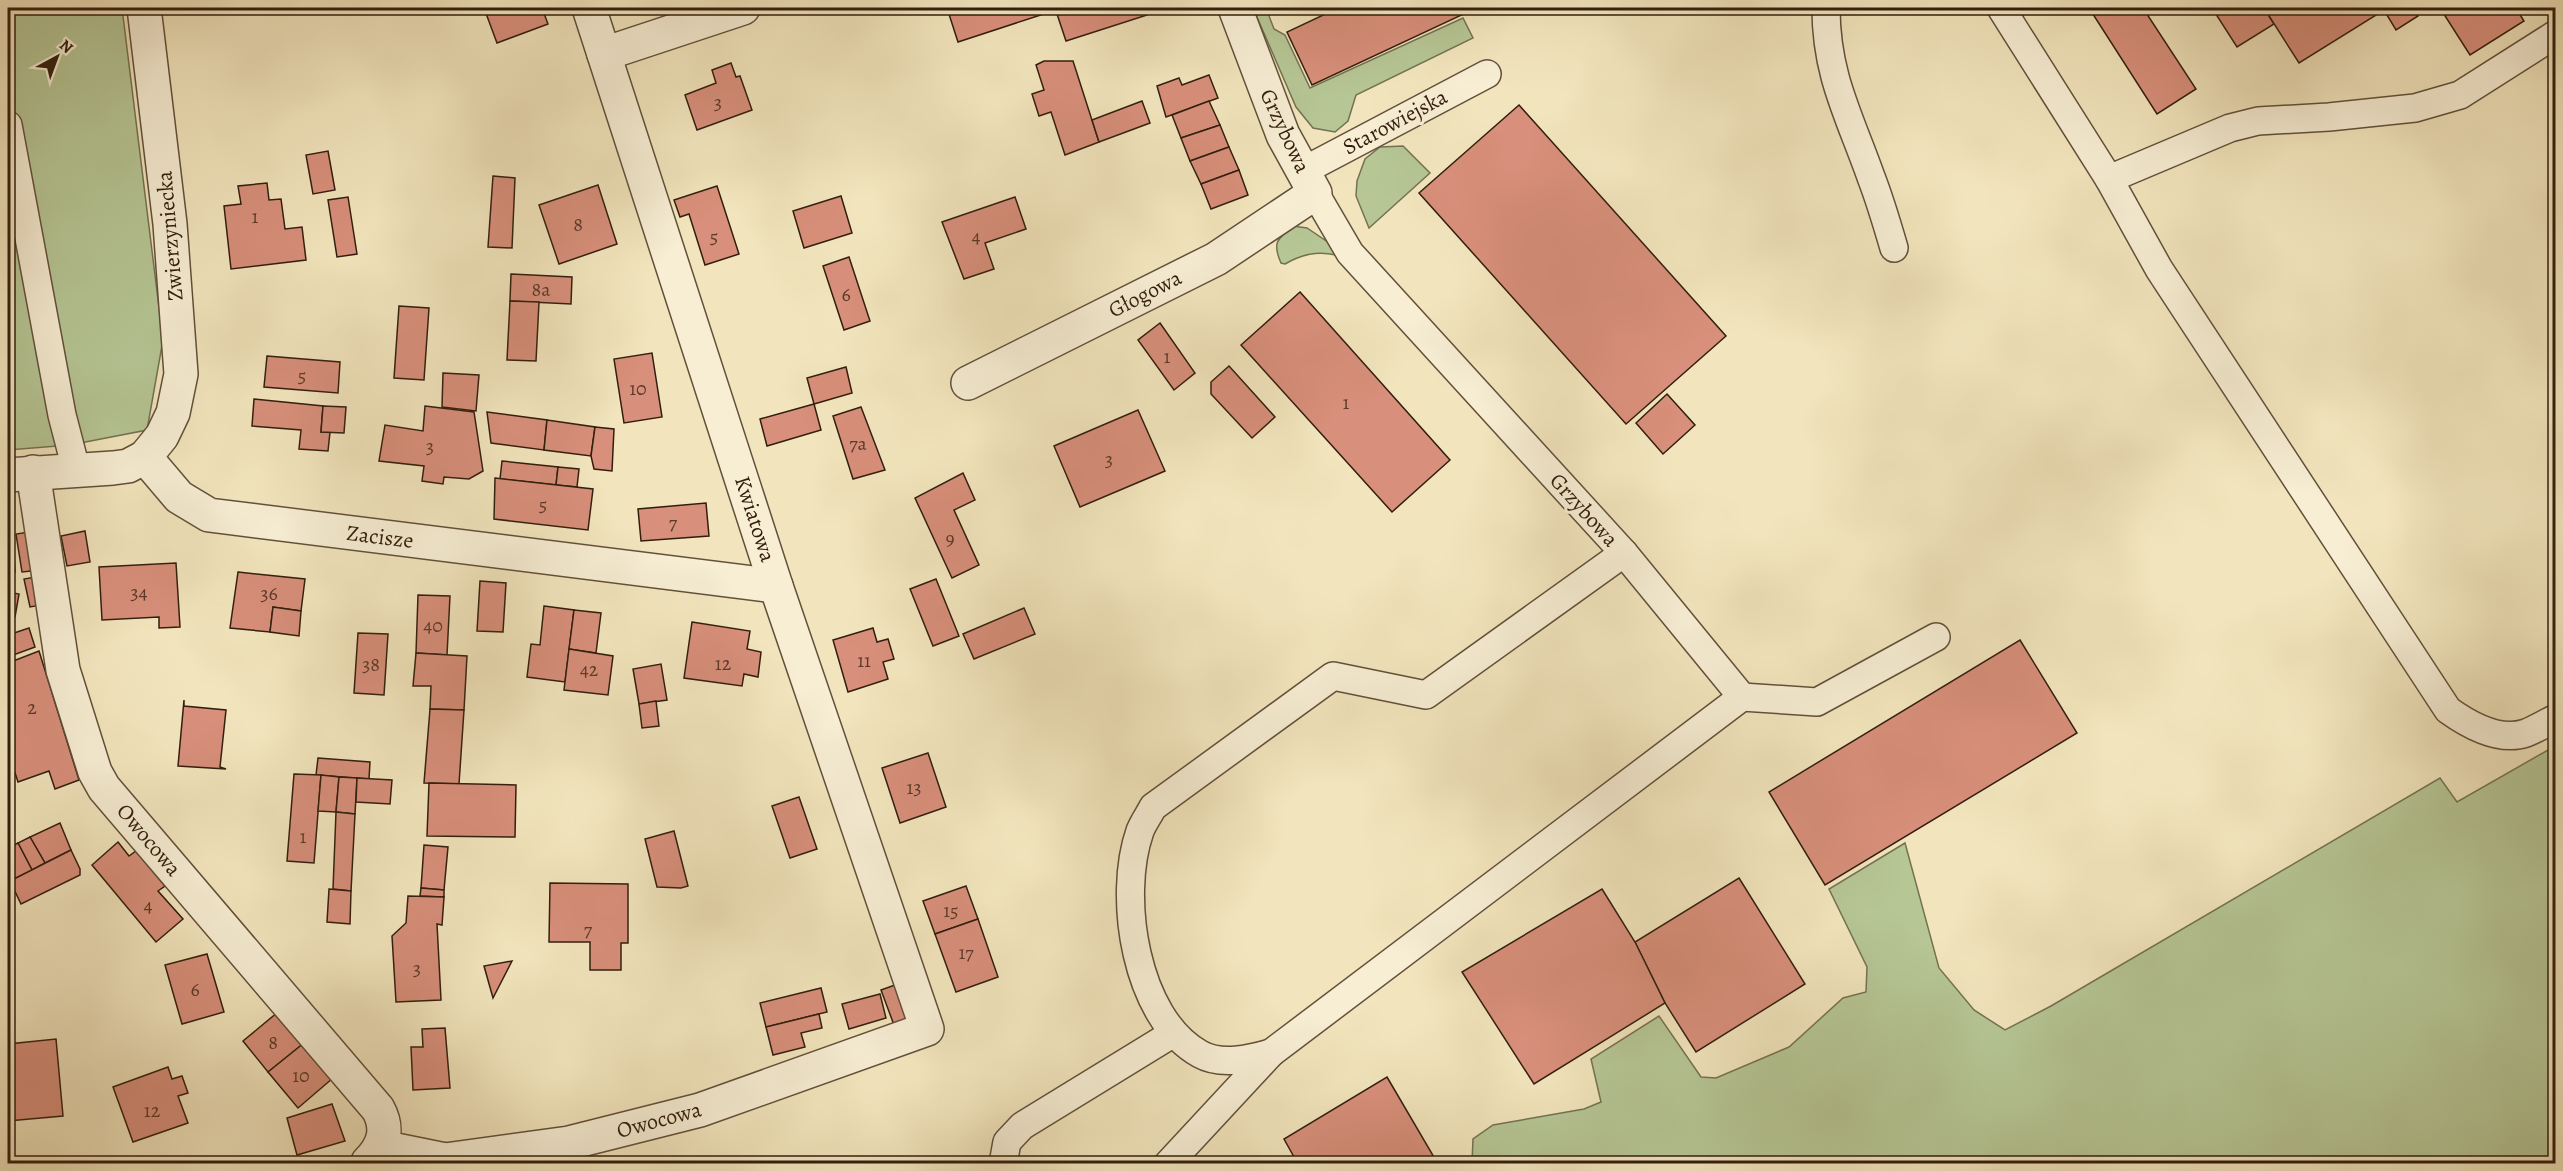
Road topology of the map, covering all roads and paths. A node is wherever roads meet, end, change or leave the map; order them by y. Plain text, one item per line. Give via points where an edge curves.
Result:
1 (144, 8) edge
2 (589, 8) edge
3 (743, 8) edge
4 (1235, 8) edge
5 (1826, 8) edge
6 (2001, 8) edge
7 (2556, 34) edge
8 (604, 54) junction
9 (1486, 74) dead end
10 (8, 125) edge
11 (2109, 179) junction
12 (1309, 182) junction
13 (1894, 248) dead end
14 (968, 383) dead end
15 (145, 457) junction
16 (76, 469) junction
17 (20, 473) edge
18 (1624, 553) junction
19 (776, 586) junction
20 (1936, 637) dead end
21 (1742, 697) junction
22 (2556, 718) edge
23 (927, 1029) joint
24 (1172, 1034) junction
25 (1271, 1053) junction
26 (374, 1155) edge
27 (1003, 1164) edge
28 (1168, 1164) edge

1 - 15 street, Zwierzyniecka via 170,224 182,374 173,413 162,436
2 - 8 street, Kwiatowa
3 - 8 street
4 - 12 street, Grzybowa via 1283,135
5 - 13 lane via 1826,38 1835,84
6 - 11 lane
7 - 11 lane via 2460,95 2415,108 2280,119 2230,128
8 - 19 street, Kwiatowa
9 - 12 lane, Starowiejska
10 - 16 lane via 62,415
11 - 22 lane via 2159,269 2448,710 2466,723 2509,735 2525,733
12 - 14 street, Głogowa via 1216,259
12 - 18 lane, Grzybowa via 1350,253
15 - 16 street via 128,466
15 - 19 street, Zacisze via 179,497 209,515
16 - 17 street
17 - 26 street, Owocowa via 63,670 95,772 104,788 378,1108 385,1126
18 - 21 lane
18 - 24 lane, Grzybowa via 1426,694 1333,676 1153,807 1140,830 1132,870 1132,935 1147,988
19 - 23 street, Kwiatowa
20 - 21 lane via 1817,702
21 - 25 lane
23 - 26 street, Owocowa via 700,1110 570,1143 445,1160
24 - 25 lane via 1201,1055 1227,1060 1248,1060
24 - 27 lane via 1022,1126 1007,1142
25 - 28 lane

